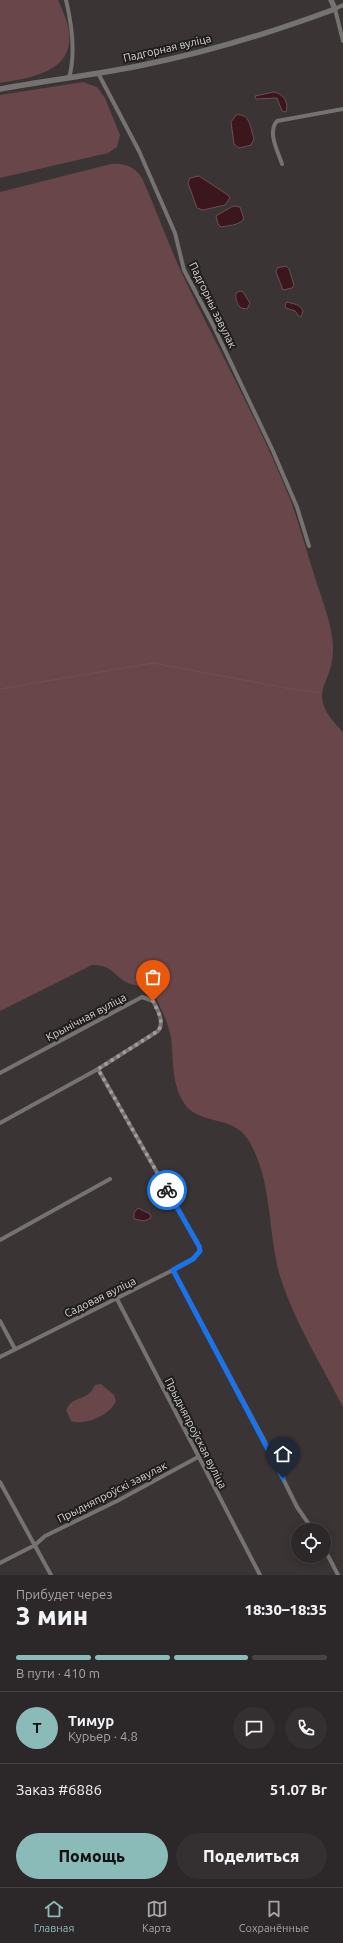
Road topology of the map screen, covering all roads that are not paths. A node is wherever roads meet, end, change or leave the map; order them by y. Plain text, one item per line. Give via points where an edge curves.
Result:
1 (66, 0) edge
2 (331, 0) edge
3 (343, 5) edge
4 (335, 9) junction
5 (343, 41) edge
6 (98, 73) junction
7 (69, 78) junction
8 (0, 88) edge
9 (343, 109) edge
10 (282, 164) dead end
11 (309, 546) dead end
12 (98, 1069) junction
13 (0, 1073) edge
14 (0, 1123) edge
15 (110, 1179) dead end
16 (0, 1240) edge
17 (173, 1270) junction
18 (117, 1299) junction
19 (0, 1320) edge
20 (15, 1349) junction
21 (0, 1357) edge
22 (198, 1457) junction
23 (0, 1482) edge
24 (308, 1523) edge
25 (35, 1545) junction
26 (331, 1562) edge
27 (0, 1563) edge
28 (51, 1575) edge
29 (260, 1575) edge
30 (338, 1575) edge

1 - 7 street via 72,37 73,64
2 - 4 street
3 - 4 street, Падгорная вуліца
4 - 5 street
4 - 6 street, Падгорная вуліца via 276,30 187,56
6 - 7 street, Падгорная вуліца
6 - 11 street, Падгорны завулак via 139,151 174,233 184,270 273,451 297,507
7 - 8 street, Падгорная вуліца
9 - 10 street via 277,122 272,134
12 - 13 street, Крынічная вуліца via 158,1031 162,1022 153,1001 142,997
12 - 14 street, Крынічная вуліца
12 - 17 street, Садовая вуліца via 199,1246 198,1255
15 - 16 street
17 - 18 street, Садовая вуліца
17 - 24 street via 297,1507
18 - 20 street, Садовая вуліца
18 - 22 street, Прыдняпроўская вуліца
19 - 20 street
20 - 21 street, Садовая вуліца
22 - 25 street, Прыдняпроўскі завулак via 45,1536
22 - 29 street, Прыдняпроўская вуліца
23 - 25 street
25 - 27 street, Прыдняпроўскі завулак
25 - 28 street
26 - 30 street

